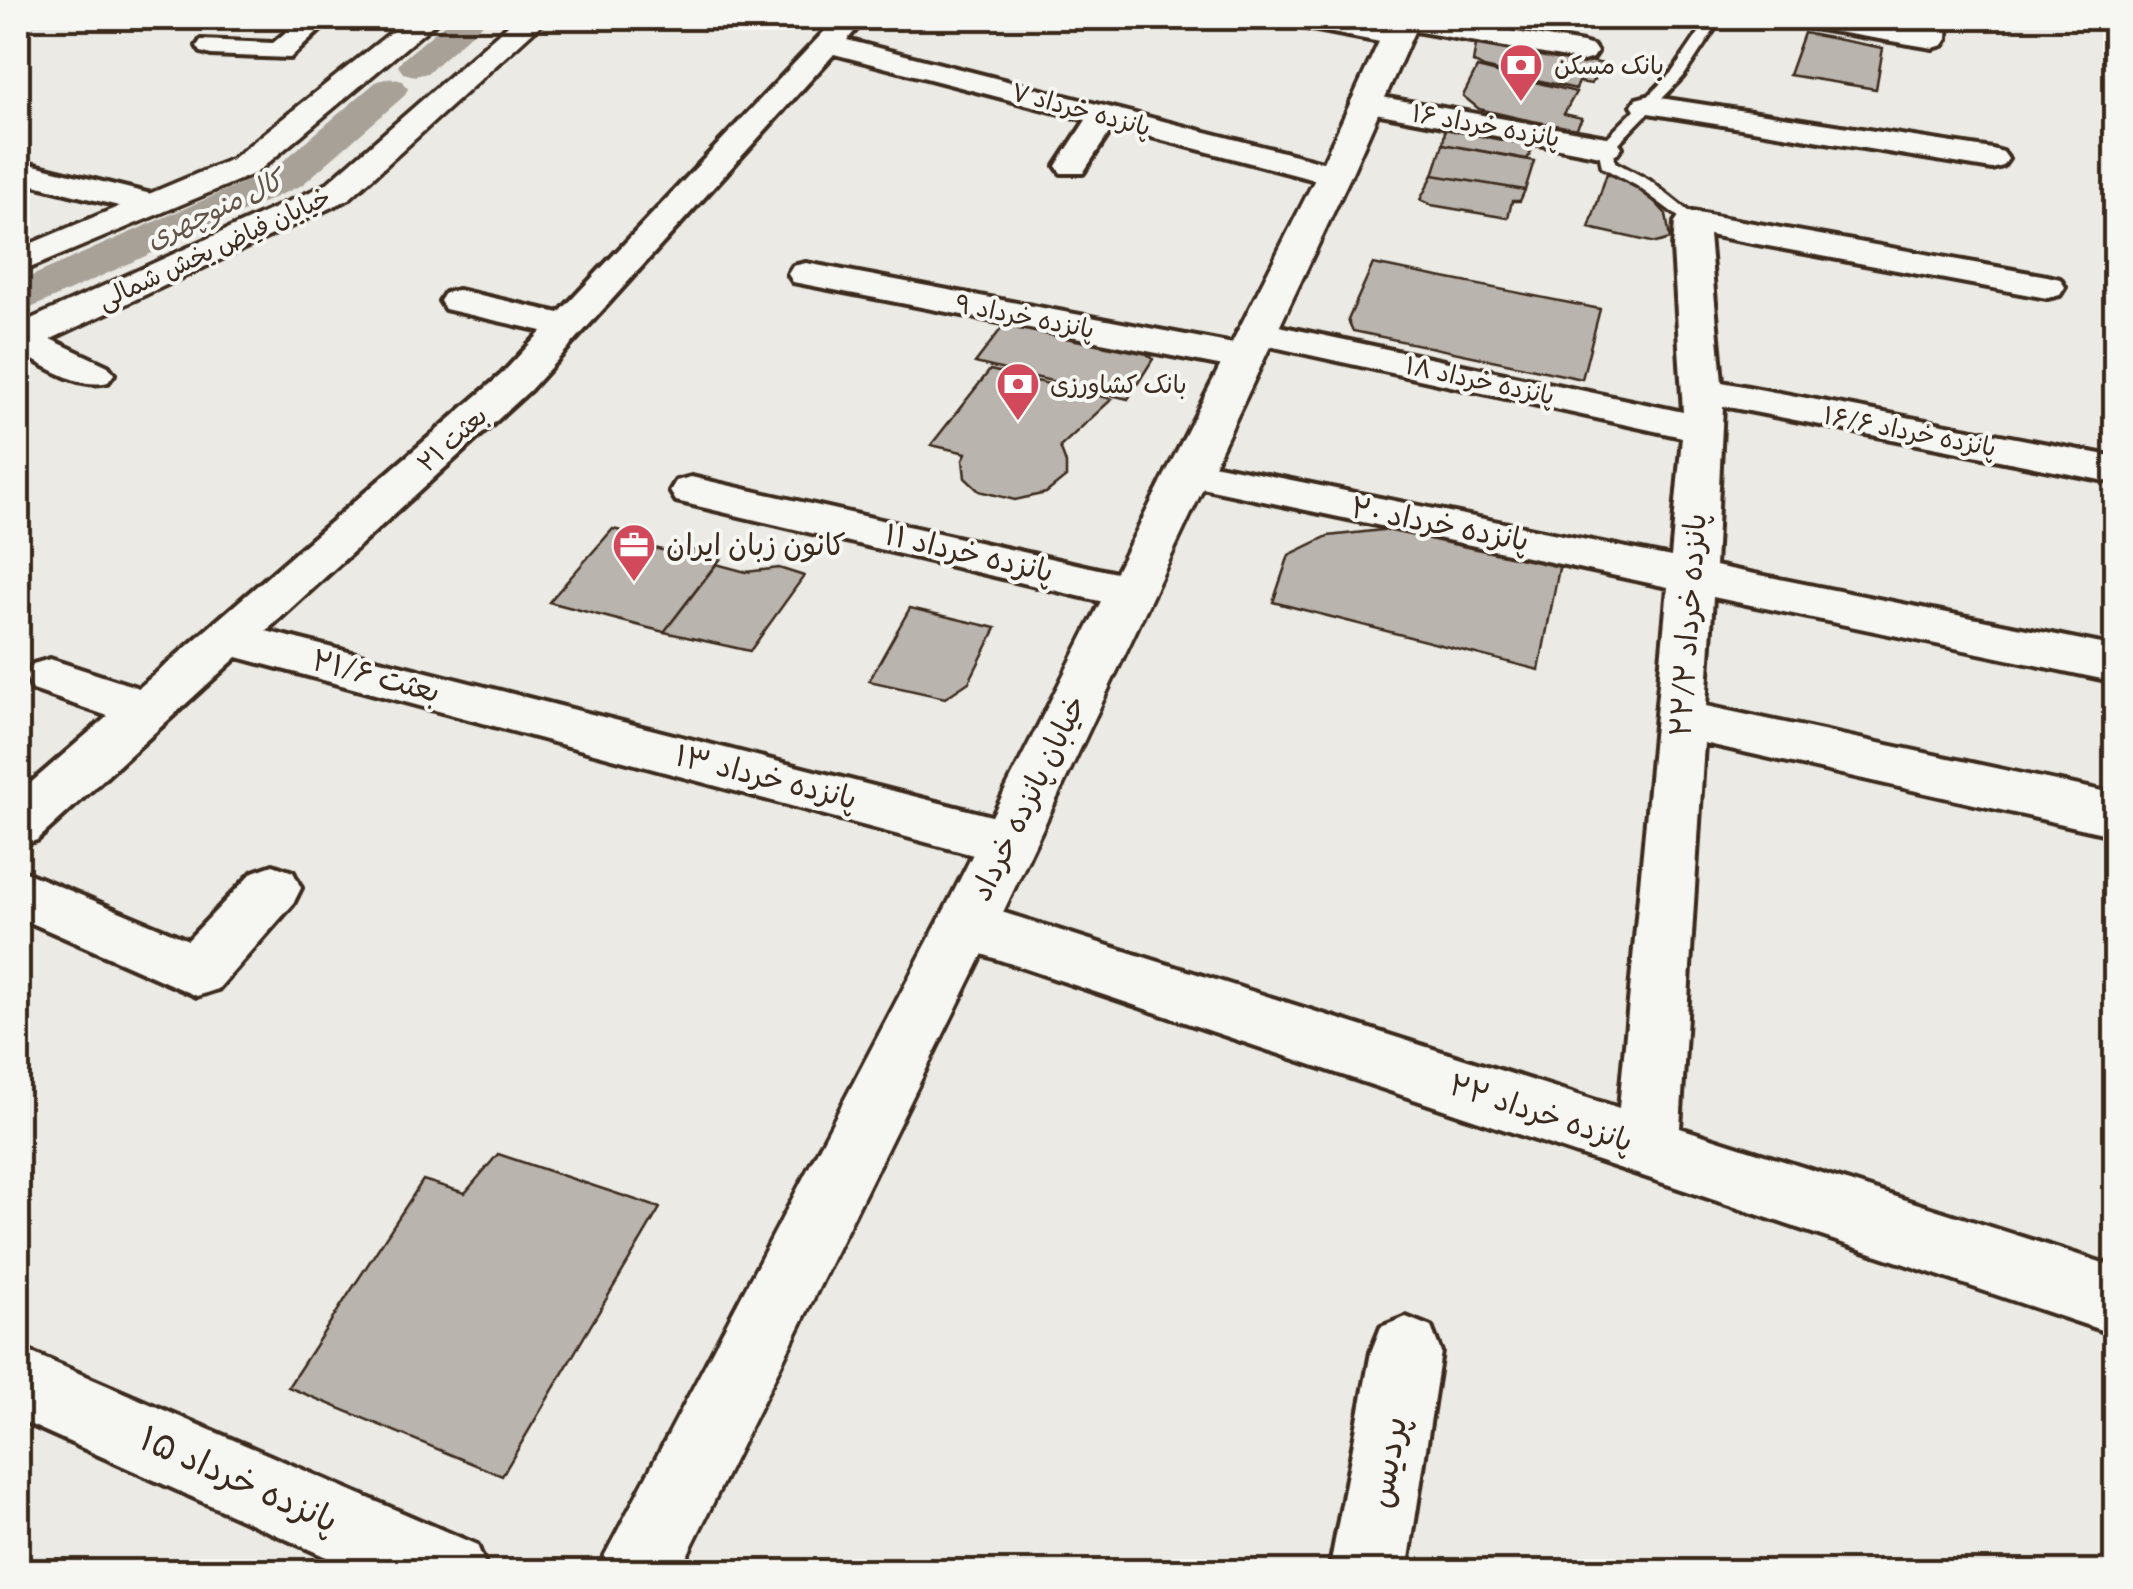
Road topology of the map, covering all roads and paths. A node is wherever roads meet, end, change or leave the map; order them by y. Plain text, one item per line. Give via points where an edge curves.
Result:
1 (319, 18) edge
2 (426, 18) edge
3 (533, 18) edge
4 (1296, 18) edge
5 (1715, 18) edge
6 (1801, 18) edge
7 (1934, 18) edge
8 (1402, 25) edge
9 (840, 31) edge
10 (211, 46) dead end
11 (1583, 52) dead end
12 (353, 77) junction
13 (427, 83) junction
14 (1366, 103) junction
15 (1647, 105) junction
16 (1104, 115) junction
17 (1606, 147) junction
18 (1992, 158) dead end
19 (1072, 166) dead end
20 (18, 171) edge
21 (1334, 175) junction
22 (151, 204) junction
23 (1692, 222) junction
24 (25, 253) edge
25 (806, 274) dead end
26 (2048, 287) dead end
27 (458, 301) dead end
28 (568, 326) junction
29 (19, 339) edge
30 (1250, 345) junction
31 (94, 374) dead end
32 (1704, 410) junction
33 (2116, 470) edge
34 (1188, 472) junction
35 (692, 490) dead end
36 (1692, 575) junction
37 (1130, 592) junction
38 (228, 638) junction
39 (2116, 666) edge
40 (50, 676) dead end
41 (148, 710) junction
42 (524, 715) joint
43 (1680, 719) junction
44 (2116, 815) edge
45 (18, 825) edge
46 (1007, 842) junction
47 (273, 888) dead end
48 (18, 892) edge
49 (967, 925) junction
50 (1647, 1148) junction
51 (2116, 1302) edge
52 (1406, 1352) dead end
53 (22, 1385) edge
54 (450, 1572) edge
55 (636, 1572) edge
56 (1368, 1572) edge

1 - 10 street via 280,52
2 - 12 main road
3 - 13 main road, خیابان فیاض بخش شمالی
4 - 8 street
5 - 15 lane via 1678,74
6 - 7 street via 1933,39
8 - 11 street
8 - 14 main road, خیابان پانزده خرداد
9 - 16 street, پانزده خرداد ۷
9 - 28 street, بعثت ۲۱
12 - 13 main road
12 - 22 main road via 244,166
13 - 29 main road, خیابان فیاض بخش شمالی via 337,192
14 - 17 street, پانزده خرداد ۱۶
14 - 21 main road, خیابان پانزده خرداد
15 - 17 lane
15 - 18 street
16 - 19 street
16 - 21 street, پانزده خرداد ۷
17 - 23 lane via 1607,164
20 - 22 street
21 - 30 main road, خیابان پانزده خرداد
22 - 24 main road
23 - 26 street
23 - 32 street, پانزده خرداد ۲۲/۲
25 - 30 street, پانزده خرداد ۹
27 - 28 street
28 - 38 street, بعثت ۲۱ via 516,382
29 - 31 street
30 - 32 street, پانزده خرداد ۱۸
30 - 34 main road, خیابان پانزده خرداد
32 - 33 street, پانزده خرداد ۱۶/۶
32 - 36 street, پانزده خرداد ۲۲/۲
34 - 36 street, پانزده خرداد ۲۰
34 - 37 main road, خیابان پانزده خرداد
35 - 37 street, پانزده خرداد ۱۱
36 - 39 street, پانزده خرداد ۲۰
36 - 43 street, پانزده خرداد ۲۲/۲
37 - 46 main road, خیابان پانزده خرداد
38 - 41 street, بعثت ۲۱
38 - 42 street, بعثت ۲۱/۶
40 - 41 street
41 - 45 street, بعثت ۲۱
42 - 46 street, پانزده خرداد ۱۳
43 - 44 street
43 - 50 street, پانزده خرداد ۲۲/۲
46 - 49 main road, خیابان پانزده خرداد
47 - 48 street via 197,971
49 - 50 street, پانزده خرداد ۲۲
49 - 55 main road, خیابان پانزده خرداد
50 - 51 street, پانزده خرداد ۲۲
52 - 56 street, پردیس
53 - 54 street, پانزده خرداد ۱۵

